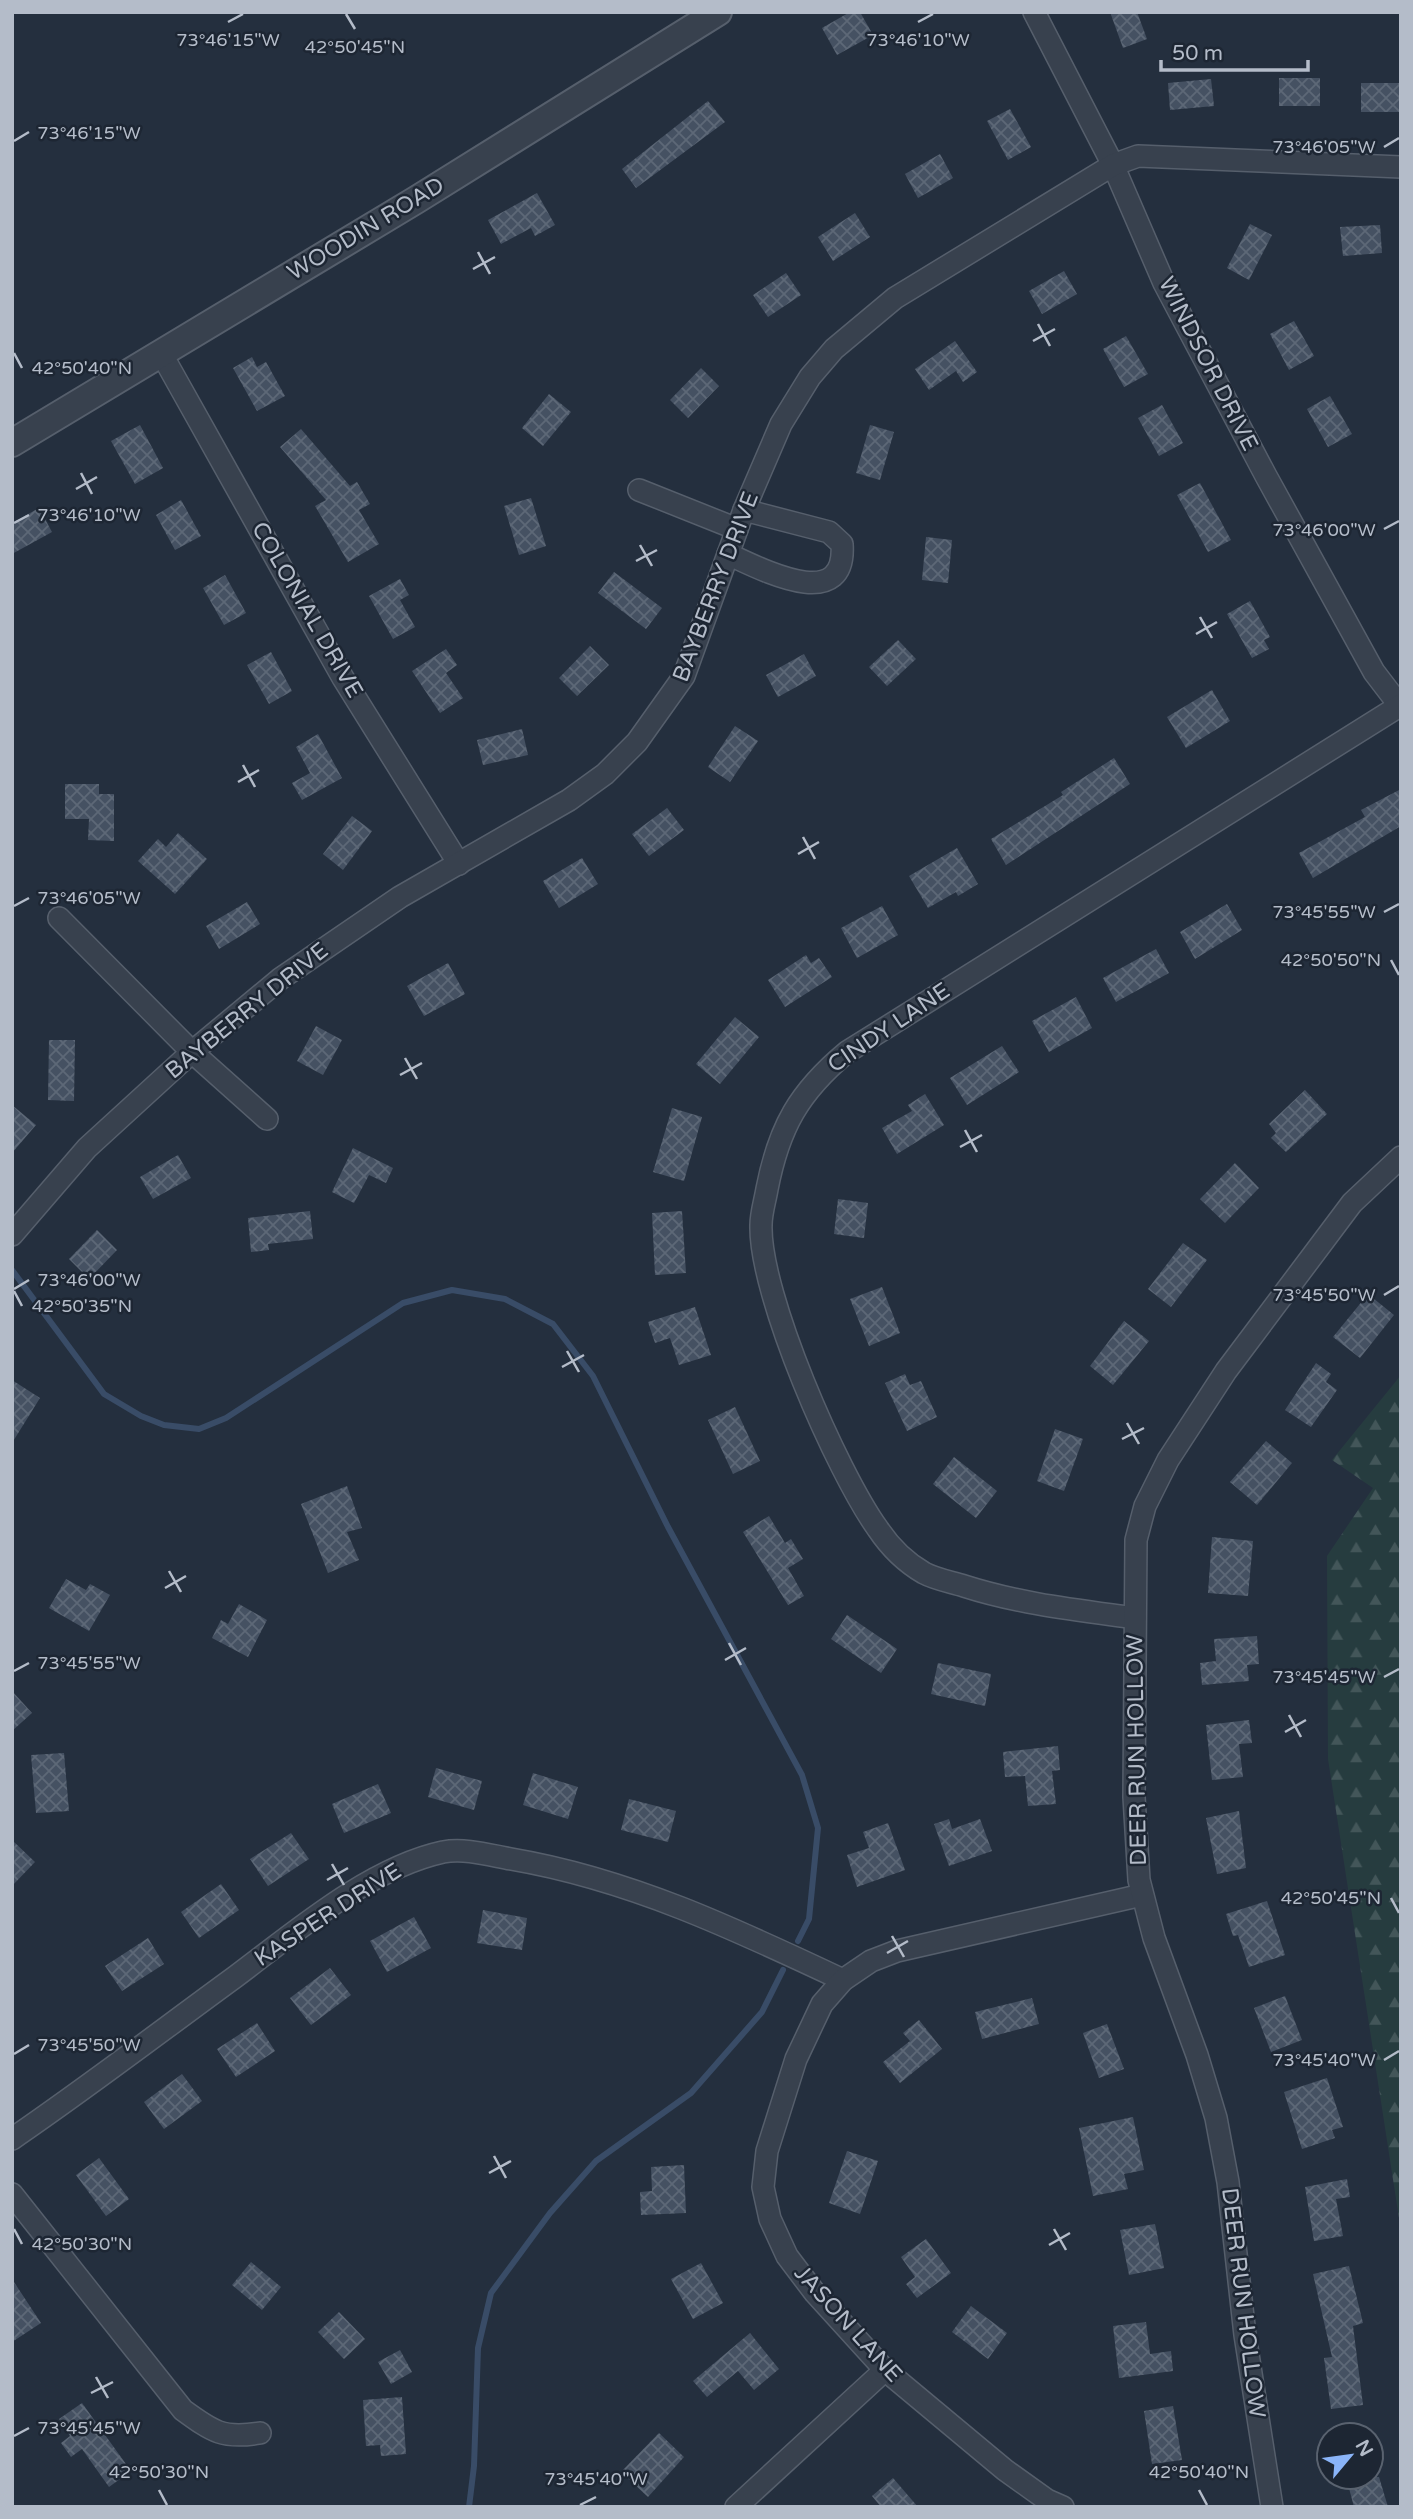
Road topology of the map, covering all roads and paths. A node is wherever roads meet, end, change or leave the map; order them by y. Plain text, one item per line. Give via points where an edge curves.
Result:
1 (718, 12) edge
2 (1034, 12) edge
3 (1113, 165) junction
4 (1401, 167) edge
5 (161, 353) junction
6 (12, 443) edge
7 (639, 490) dead end
8 (741, 519) junction
9 (728, 555) junction
10 (1400, 705) edge
11 (459, 864) junction
12 (60, 918) dead end
13 (192, 1052) junction
14 (267, 1119) dead end
15 (1401, 1157) edge
16 (12, 1235) edge
17 (1135, 1618) junction
18 (1142, 1895) junction
19 (843, 1980) junction
20 (12, 2139) edge
21 (12, 2194) edge
22 (884, 2370) junction
23 (260, 2433) dead end
24 (1269, 2504) edge
25 (736, 2507) edge
26 (1063, 2507) edge

1 - 5 street, WOODIN ROAD
2 - 3 street, WINDSOR DRIVE
3 - 4 street, BAYBERRY DRIVE via 1138,156 1172,155
3 - 8 street, BAYBERRY DRIVE via 895,298 834,349 781,424
3 - 10 street, WINDSOR DRIVE via 1164,283 1266,476 1374,672
5 - 6 street, WOODIN ROAD
5 - 11 street, COLONIAL DRIVE via 343,678
7 - 8 street
8 - 9 street, BAYBERRY DRIVE
8 - 9 street via 829,532 842,544 841,563 836,575 819,583 785,577
9 - 11 street, BAYBERRY DRIVE via 684,676 637,742 606,774 569,800
10 - 17 street, CINDY LANE via 848,1052 818,1076 794,1108 775,1150 761,1224 763,1259 786,1335 832,1446 877,1528 899,1555 926,1574 1010,1601
11 - 13 street, BAYBERRY DRIVE via 280,979
12 - 13 street
13 - 14 street
13 - 16 street, BAYBERRY DRIVE via 88,1148
15 - 17 street, DEER RUN HOLLOW via 1352,1203 1226,1371 1168,1460 1145,1506 1136,1540
17 - 18 street, DEER RUN HOLLOW via 1134,1797
18 - 19 street, JASON LANE via 897,1951
18 - 24 street, DEER RUN HOLLOW via 1216,2118
19 - 20 street, KASPER DRIVE via 712,1919 635,1890 566,1868 444,1852 373,1881 301,1928
19 - 22 street, JASON LANE via 822,2004 796,2059 767,2151 763,2187 770,2220 786,2256
21 - 23 street via 183,2410 212,2431 234,2437
22 - 25 street
22 - 26 street, JASON LANE via 1005,2470

